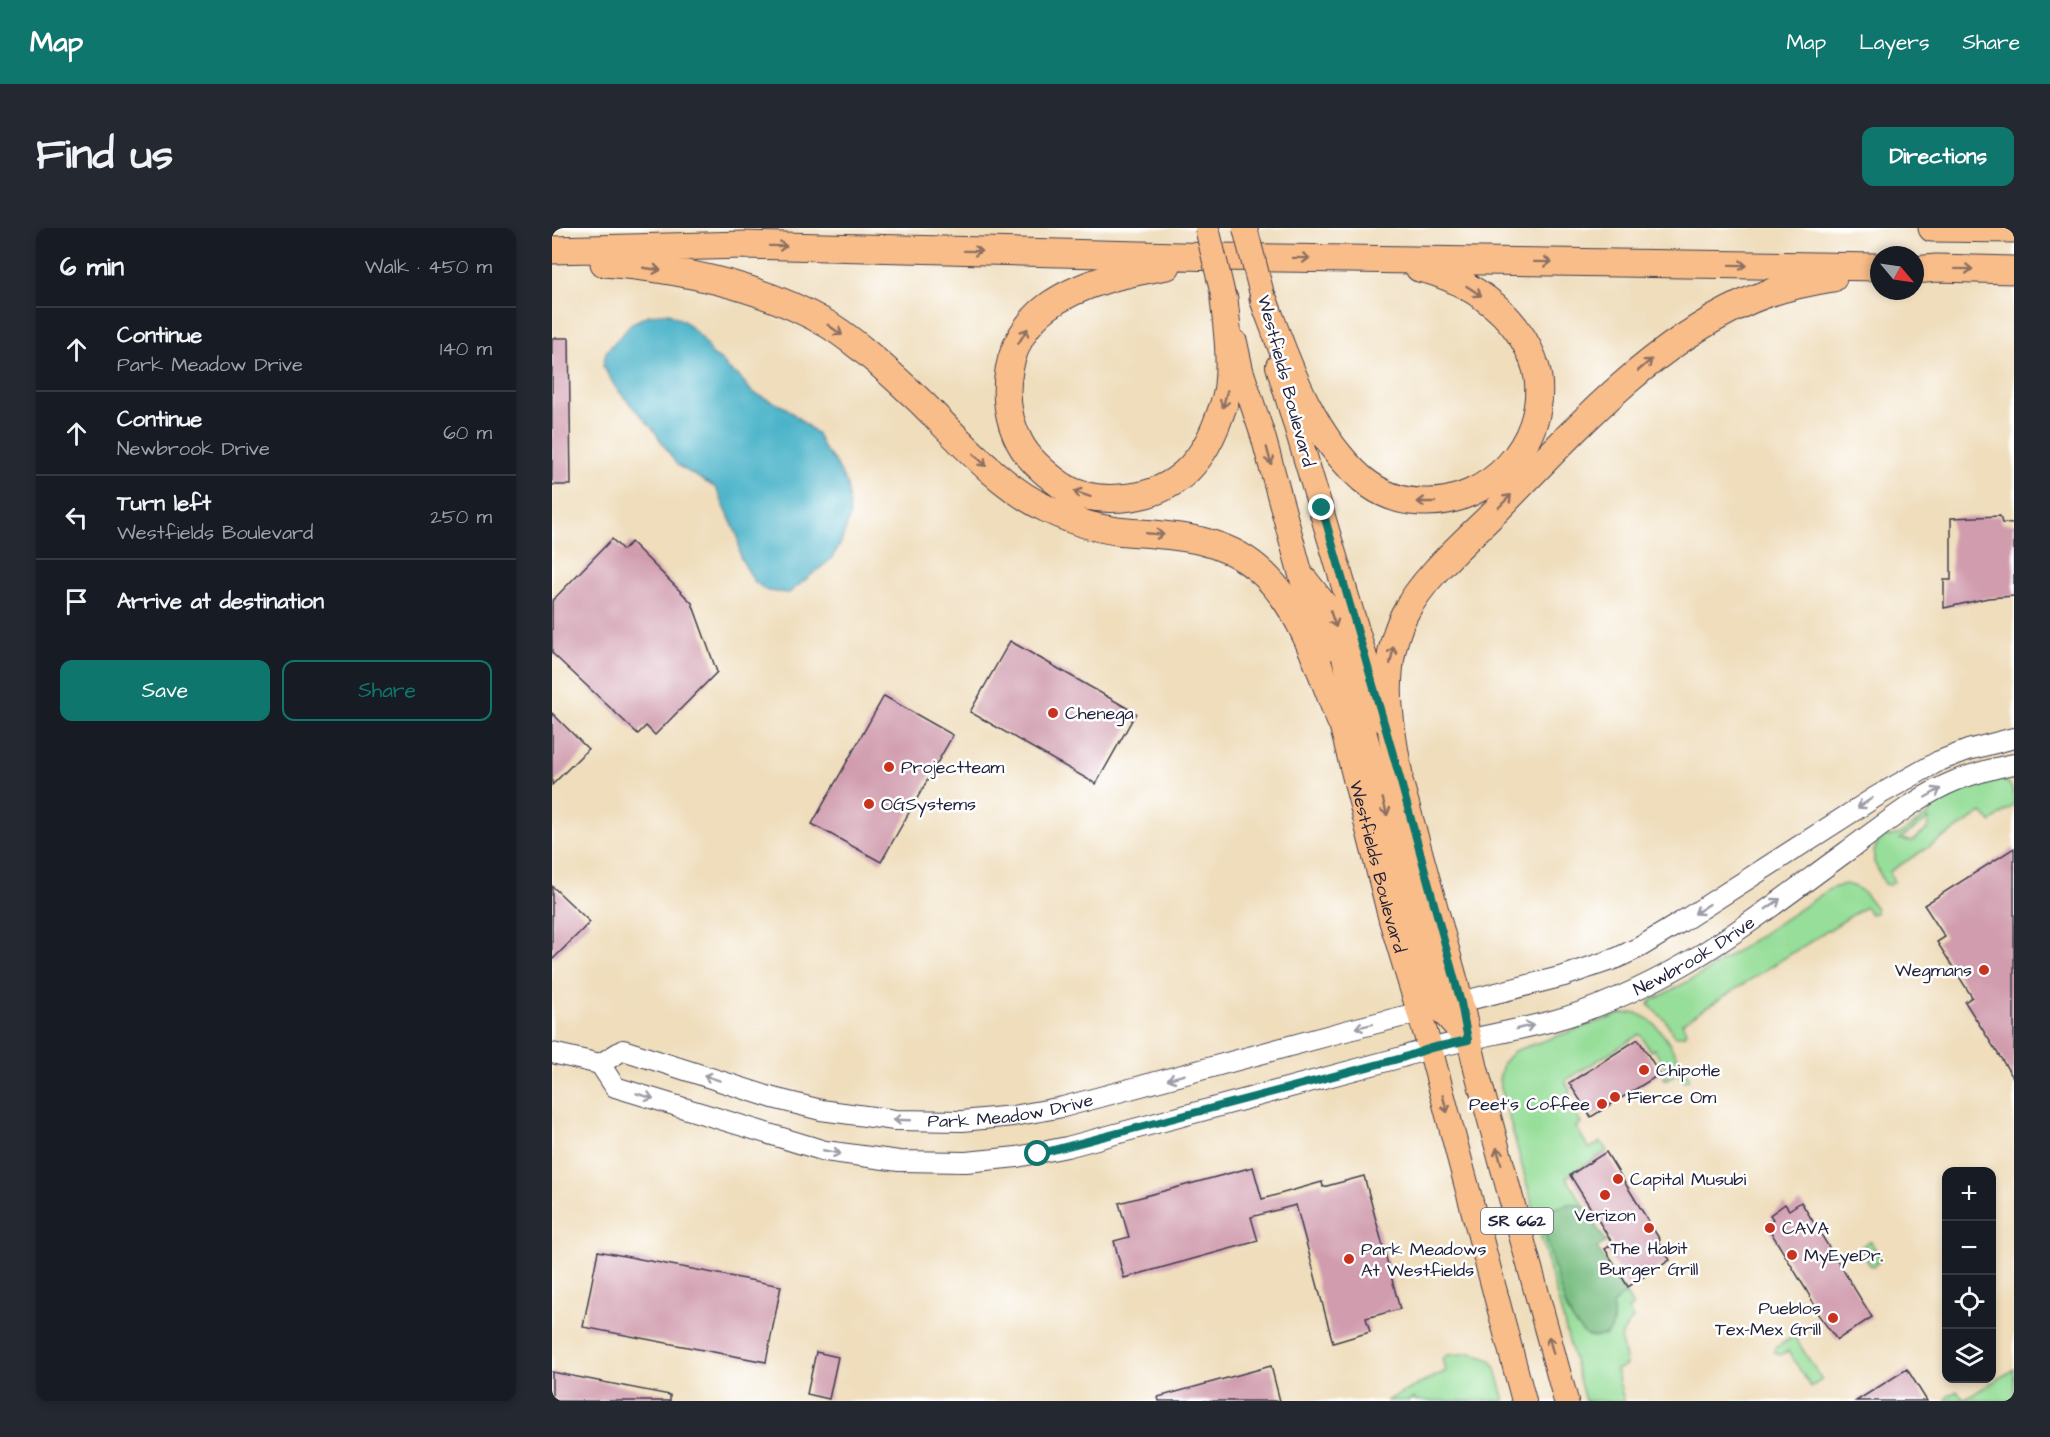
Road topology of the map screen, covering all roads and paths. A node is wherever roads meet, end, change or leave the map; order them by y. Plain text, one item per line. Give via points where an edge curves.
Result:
1 (1207, 228) edge
2 (1245, 228) edge
3 (1932, 228) edge
4 (2014, 229) edge
5 (552, 250) edge
6 (1221, 256) junction
7 (552, 259) edge
8 (1358, 259) junction
9 (1870, 267) edge
10 (1924, 269) edge
11 (2014, 270) edge
12 (1870, 274) edge
13 (1263, 298) junction
14 (1224, 299) junction
15 (1300, 572) junction
16 (1340, 720) junction
17 (2014, 738) edge
18 (2014, 764) edge
19 (1399, 775) junction
20 (1440, 1008) junction
21 (1468, 1040) junction
22 (1431, 1048) junction
23 (552, 1053) edge
24 (600, 1064) junction
25 (1524, 1401) edge
26 (1566, 1401) edge

1 - 14 main road, Westfields Boulevard / SR 662, bridge
2 - 13 main road, Westfields Boulevard / SR 662, bridge
3 - 4 highway
5 -> 6 highway via 744,245
6 -> 8 highway
14 -> 6 highway via 1230,360 1224,404 1202,455 1179,477 1145,494 1118,499 1094,497 1063,486 1028,455 1014,430 1007,384 1014,352 1034,321 1047,308 1087,286 1139,271
7 -> 16 highway via 713,278 784,303 829,326 864,351 994,473 1028,499 1086,524 1204,540 1242,557 1269,579 1293,610
8 -> 9 highway
8 -> 13 highway via 1408,265 1450,277 1504,314 1527,345 1538,379 1535,417 1523,447 1505,470 1481,489 1452,500 1411,502 1380,492 1362,478 1337,450 1295,384
10 -> 11 highway
19 -> 12 highway via 1389,724 1389,668 1403,616 1428,580 1557,447 1664,350 1716,317 1768,293 1821,280
13 - 19 main road, Westfields Boulevard / SR 662 via 1279,367
14 -> 15 main road, Westfields Boulevard / SR 662
15 - 16 main road, Westfields Boulevard / SR 662
15 -> 20 main road via 1332,613
16 - 20 main road, Westfields Boulevard / SR 662 via 1391,920
17 -> 20 street, Newbrook Drive via 1939,761 1887,790 1640,947 1588,969
21 -> 18 street, Newbrook Drive via 1554,1021 1646,984 1734,932 1914,804 1958,780
19 - 20 main road, Westfields Boulevard / SR 662
20 - 21 main road, Westfields Boulevard / SR 662
20 - 22 main road, Westfields Boulevard / SR 662
20 -> 24 street, Park Meadow Drive via 1063,1107 962,1121 896,1120 821,1110 623,1050
21 - 22 street, Newbrook Drive
26 -> 21 main road, Westfields Boulevard / SR 662
24 -> 22 street, Newbrook Drive via 615,1087 825,1151 899,1161 966,1162 1067,1147
22 -> 25 main road, Westfields Boulevard / SR 662
23 - 24 street

